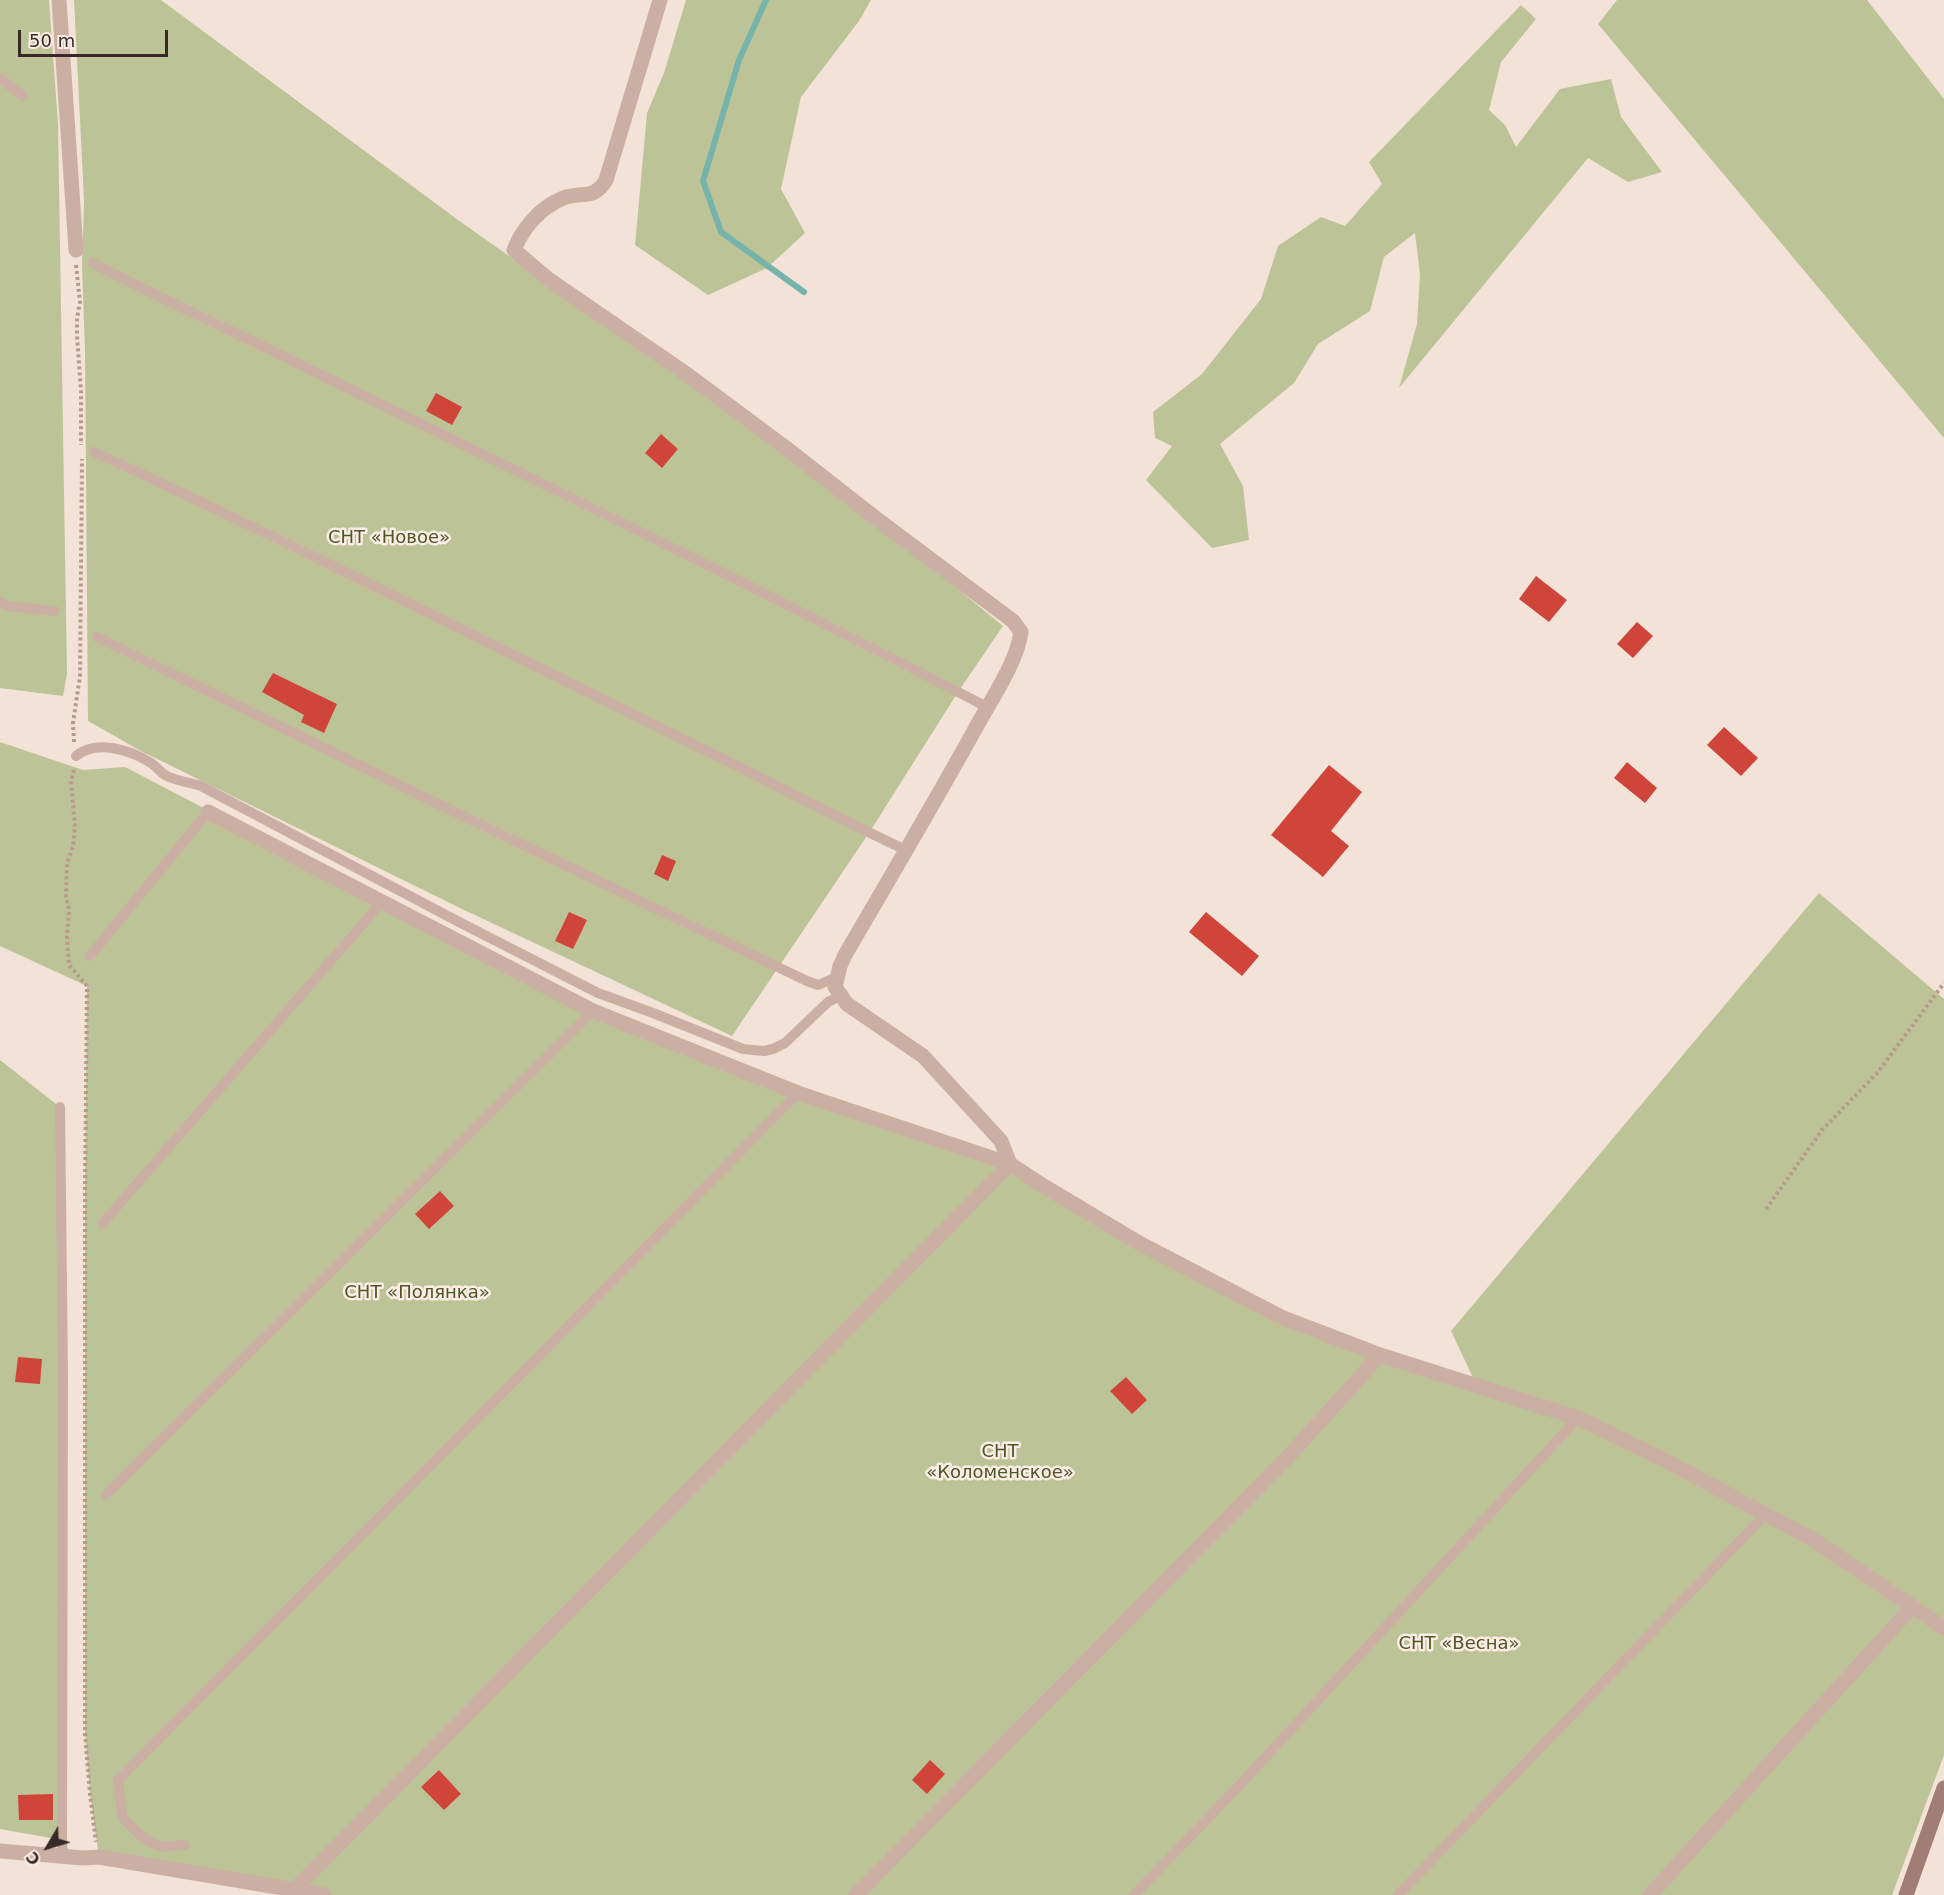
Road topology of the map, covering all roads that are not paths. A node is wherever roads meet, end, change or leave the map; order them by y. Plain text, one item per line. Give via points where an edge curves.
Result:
1 (59, 0) edge
2 (660, 0) edge
3 (0, 78) edge
4 (23, 96) dead end
5 (76, 250) road end
6 (93, 262) dead end
7 (94, 452) dead end
8 (0, 601) edge
9 (55, 611) dead end
10 (97, 637) dead end
11 (987, 707) junction
12 (76, 756) road end
13 (208, 812) joint
14 (906, 850) junction
15 (382, 902) junction
16 (90, 956) dead end
17 (837, 977) junction
18 (840, 996) junction
19 (593, 1011) junction
20 (798, 1093) junction
21 (60, 1107) dead end
22 (1010, 1164) junction
23 (102, 1224) dead end
24 (1380, 1354) junction
25 (1578, 1418) junction
26 (106, 1495) dead end
27 (1766, 1514) junction
28 (1912, 1607) junction
29 (1944, 1628) edge
30 (1944, 1788) edge
31 (185, 1845) dead end
32 (0, 1851) edge
33 (63, 1857) junction
34 (294, 1890) junction
35 (324, 1895) edge
36 (856, 1895) edge
37 (1134, 1895) edge
38 (1398, 1895) edge
39 (1650, 1895) edge
40 (1906, 1895) edge

1 - 5 street
2 - 11 street via 606,180 597,192 562,198 552,204 520,235 514,250 548,279 751,421 1013,621 1021,632 1019,647
3 - 4 lane
6 - 11 lane
7 - 14 lane via 351,574
8 - 9 lane via 7,606
10 - 17 lane via 807,981 818,985
11 - 14 street
12 - 18 lane via 85,749 101,748 133,754 166,776 201,786 598,993 743,1049 764,1052 779,1046
13 - 15 street
13 - 16 lane
14 - 17 street via 845,955
15 - 19 street
15 - 23 lane
17 - 18 street via 835,987
18 - 22 street via 923,1056 1001,1142
19 - 20 street
19 - 26 lane
20 - 22 street
20 - 31 lane via 118,1780 122,1817 143,1838 160,1846
21 - 33 lane
22 - 24 street via 1139,1243 1271,1312
22 - 34 street
24 - 25 street
24 - 36 street via 1287,1458
25 - 27 street
25 - 37 lane
27 - 28 street via 1812,1539
27 - 38 lane
28 - 29 street
28 - 39 street
30 - 40 main road
32 - 33 street
33 - 34 street via 99,1857
34 - 35 street

